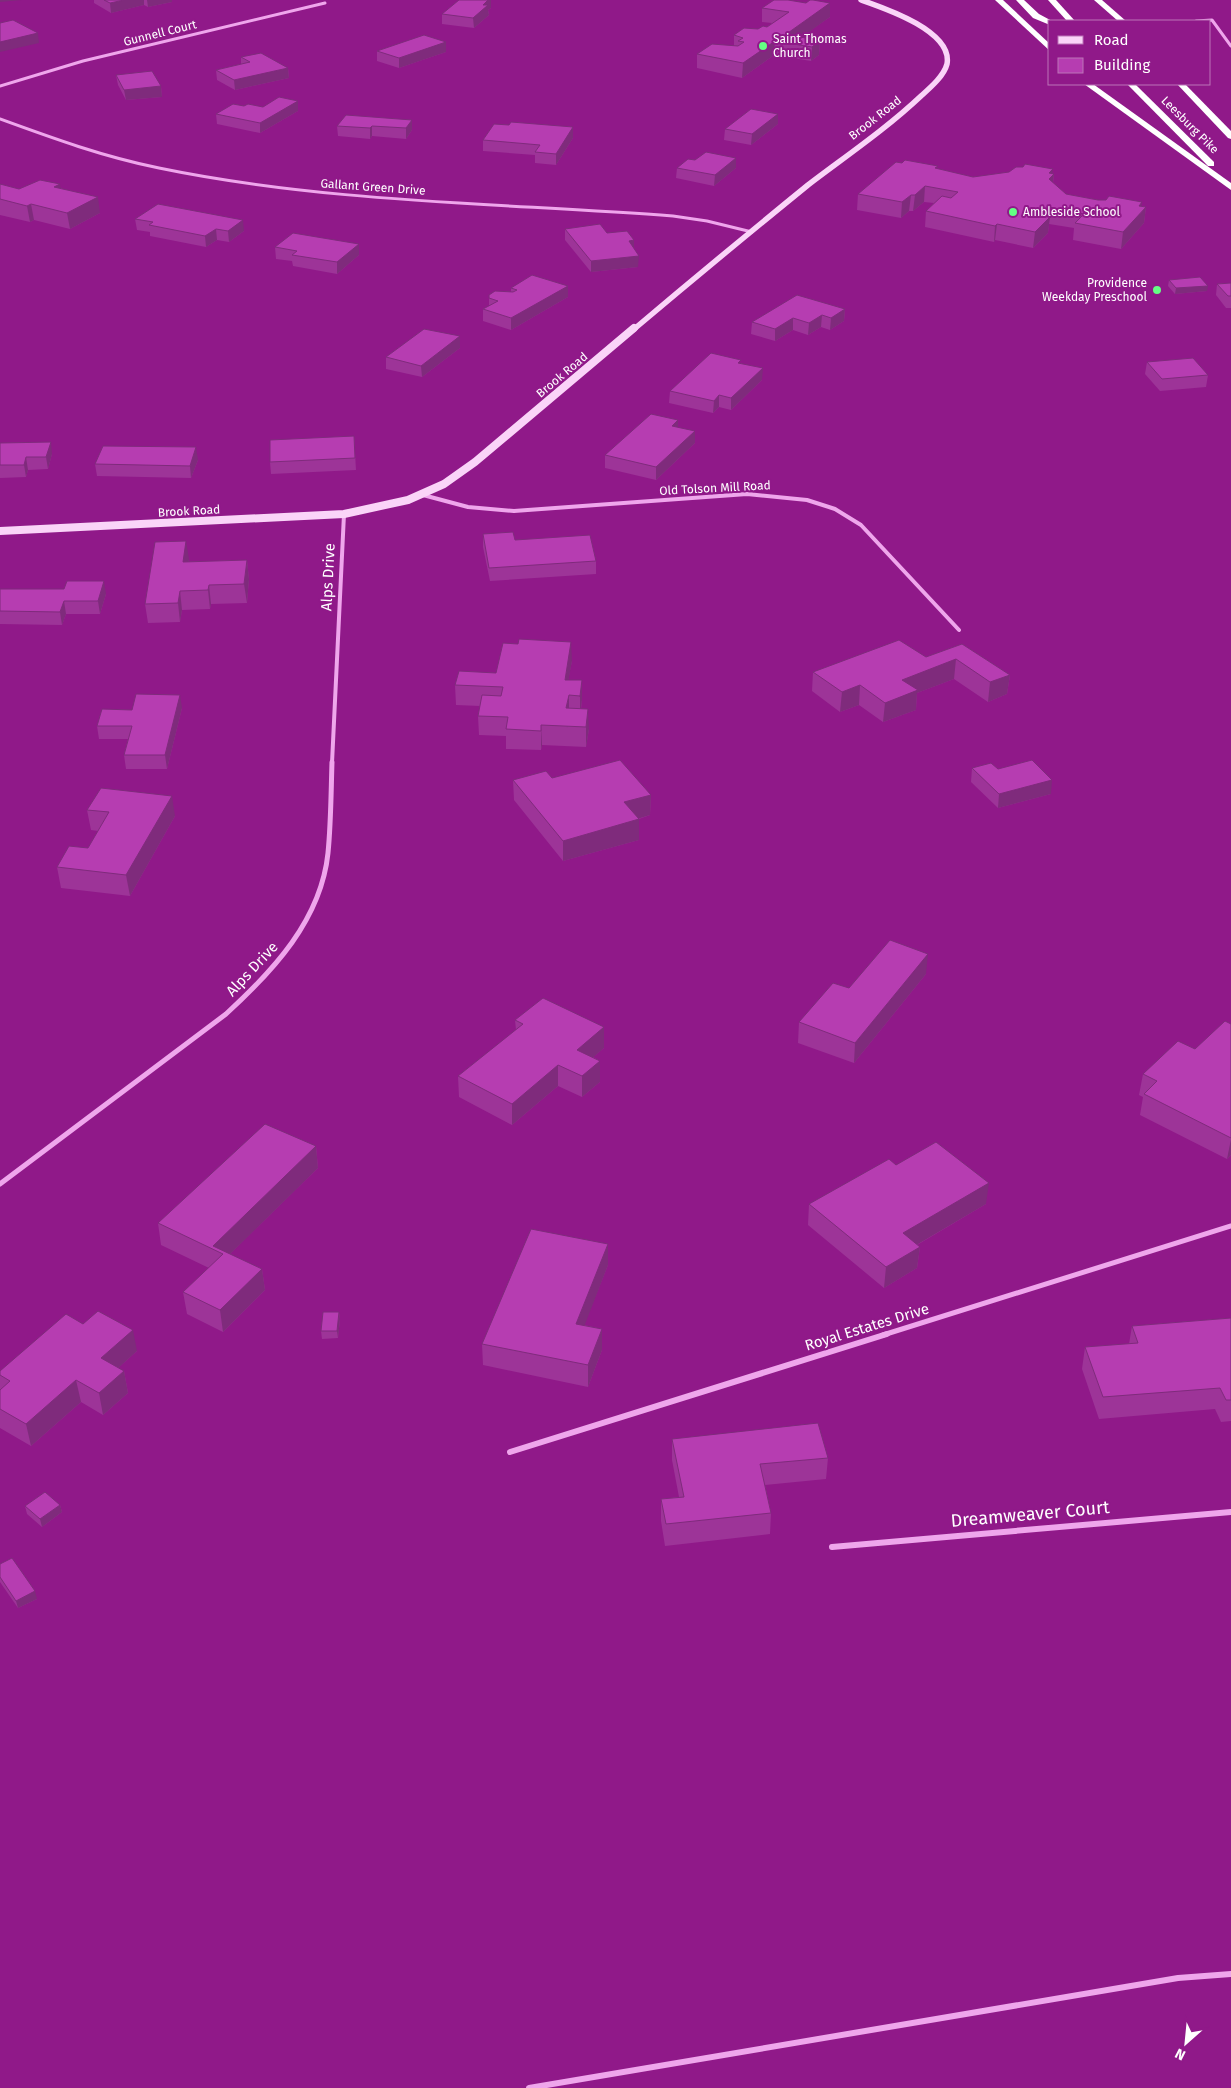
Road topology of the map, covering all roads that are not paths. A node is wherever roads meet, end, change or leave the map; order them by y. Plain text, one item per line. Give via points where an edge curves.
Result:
1 (861, 0) edge
2 (999, 0) edge
3 (1020, 0) edge
4 (1052, 0) edge
5 (1098, 0) edge
6 (325, 3) dead end
7 (1070, 20) edge
8 (1121, 20) edge
9 (1211, 20) edge
10 (1048, 22) edge
11 (1218, 28) junction
12 (1211, 29) edge
13 (1231, 46) edge
14 (1048, 47) edge
15 (1089, 85) edge
16 (1132, 85) edge
17 (1182, 85) edge
18 (0, 86) edge
19 (0, 119) edge
20 (1231, 136) edge
21 (1231, 186) edge
22 (752, 232) junction
23 (423, 495) junction
24 (344, 514) junction
25 (0, 531) edge
26 (959, 630) dead end
27 (0, 1184) edge
28 (1231, 1226) edge
29 (510, 1452) dead end
30 (1231, 1512) edge
31 (832, 1547) dead end
32 (1231, 1974) edge
33 (529, 2088) edge

1 - 22 street, Brook Road via 909,19 940,42 946,54 942,75 903,111
2 - 14 highway
3 - 10 highway via 1036,16
4 - 7 highway
5 - 8 highway
6 - 18 street, Gunnell Court via 83,61
9 - 11 street
11 - 12 street
11 - 13 street
15 - 21 highway
16 - 21 highway, Leesburg Pike
17 - 20 highway, Leesburg Pike
19 - 22 street, Gallant Green Drive via 72,146 214,178 317,191 673,216
22 - 23 street, Brook Road via 478,460 446,484
23 - 24 street, Brook Road
23 - 26 street, Old Tolson Mill Road via 465,508 505,511 747,494 804,499 846,514 861,525
24 - 25 street, Brook Road
24 - 27 street, Alps Drive via 328,856 321,888 306,923 282,958 226,1014
28 - 29 street, Royal Estates Drive
30 - 31 street, Dreamweaver Court
32 - 33 street via 1178,1978

